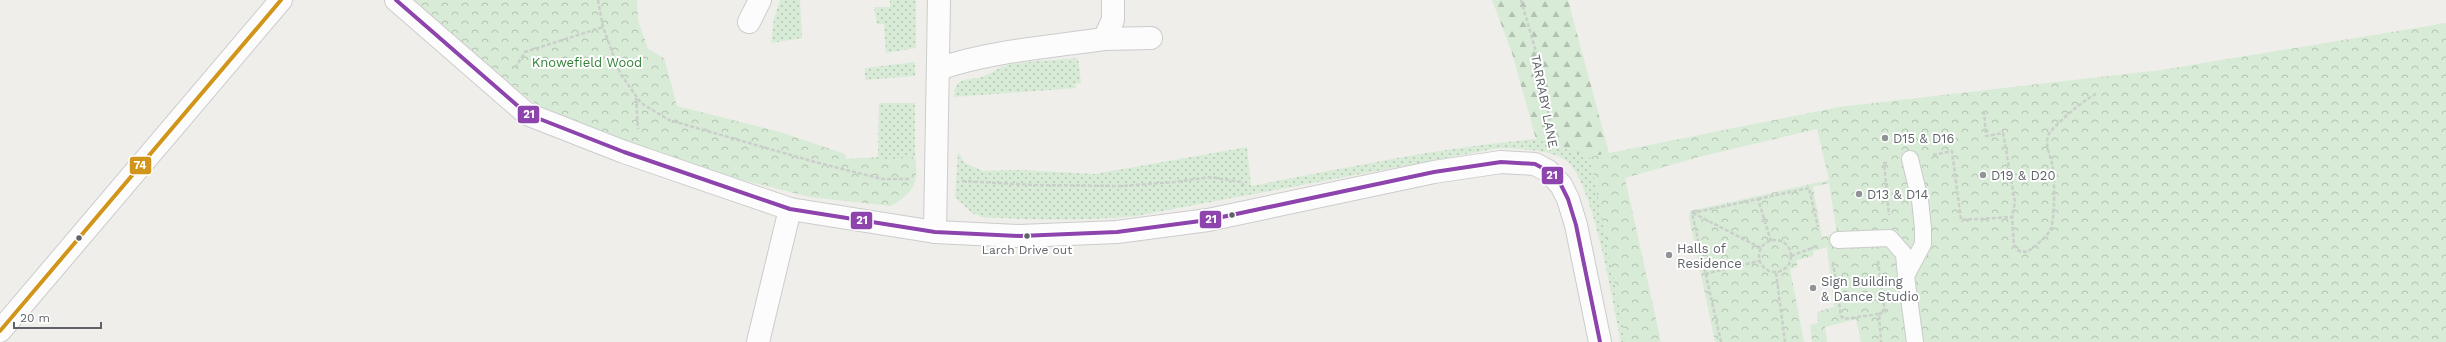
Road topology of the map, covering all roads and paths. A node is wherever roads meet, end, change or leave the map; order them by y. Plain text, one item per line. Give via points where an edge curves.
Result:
1 (281, 0) edge
2 (396, 0) edge
3 (598, 0) edge
4 (760, 0) edge
5 (939, 0) edge
6 (1113, 0) edge
7 (1521, 0) edge
8 (749, 22) dead end
9 (603, 27) junction
10 (1151, 38) dead end
11 (1104, 39) junction
12 (938, 69) junction
13 (500, 90) junction
14 (2096, 94) dead end
15 (1984, 111) dead end
16 (1910, 159) dead end
17 (937, 179) junction
18 (1560, 184) junction
19 (1758, 199) junction
20 (1267, 207) junction
21 (790, 209) junction
22 (1692, 212) junction
23 (2012, 219) junction
24 (1961, 220) dead end
25 (1819, 230) dead end
26 (935, 232) junction
27 (1875, 236) junction
28 (1838, 240) dead end
29 (1772, 241) junction
30 (1822, 244) dead end
31 (1761, 248) junction
32 (1792, 256) junction
33 (1833, 260) dead end
34 (1759, 261) junction
35 (1776, 273) junction
36 (1706, 274) junction
37 (1906, 276) junction
38 (1879, 314) junction
39 (0, 331) edge
40 (758, 342) edge
41 (1600, 342) edge
42 (1721, 342) edge
43 (1785, 342) edge
44 (1881, 342) edge
45 (1915, 342) edge

1 - 39 street
2 - 13 street
3 - 9 path
4 - 8 street
5 - 12 street
6 - 11 street via 1113,20
7 - 18 path, TARRABY LANE via 1538,59
9 - 13 path via 525,52
9 - 17 path via 620,73 636,98 669,120 882,179
10 - 11 street
11 - 12 street via 997,54 960,61
12 - 17 street
13 - 21 street via 527,114 624,152
14 - 23 path via 2078,104 2047,138 2054,197 2051,228 2038,244 2027,252 2019,251 2014,245
15 - 23 path via 1986,136 2003,132 2015,202
16 - 37 lane via 1920,200 1923,244
17 - 20 path via 1033,185 1121,186 1210,177 1241,182
17 - 26 street
18 - 20 street via 1535,164 1501,162 1434,172
18 - 41 street via 1576,225
19 - 22 path
19 - 25 path via 1809,188
19 - 29 path
20 - 26 street via 1208,220 1117,232 1020,236
21 - 26 street
21 - 40 street
22 - 31 path
22 - 36 path
23 - 24 path
27 - 28 lane
27 - 37 lane via 1890,238 1898,246 1904,254
27 - 38 path via 1885,312
29 - 31 path
29 - 32 path via 1777,240 1786,245
30 - 32 path
31 - 34 path
32 - 35 path via 1789,265
33 - 38 path via 1841,316 1844,319
34 - 35 path via 1766,270
34 - 36 path
35 - 43 path
36 - 42 path
37 - 45 lane
38 - 44 path

